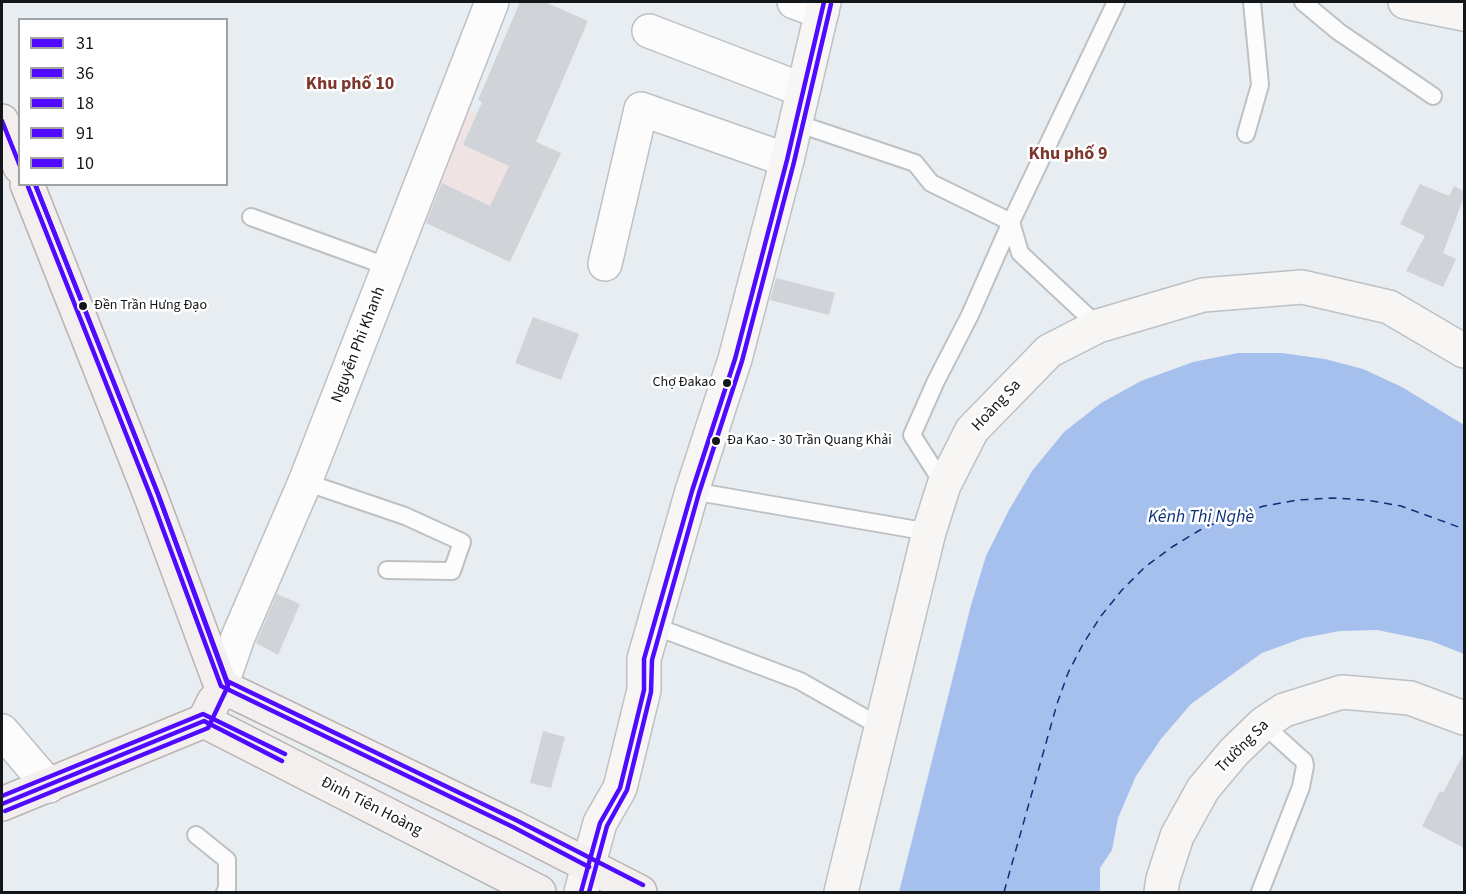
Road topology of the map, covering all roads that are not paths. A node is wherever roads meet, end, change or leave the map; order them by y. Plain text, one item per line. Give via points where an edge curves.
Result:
1 (492, 2) edge
2 (1116, 2) edge
3 (1252, 2) edge
4 (1303, 2) edge
5 (1405, 2) edge
6 (813, 5) edge
7 (1464, 14) edge
8 (649, 31) dead end
9 (803, 90) junction
10 (1433, 96) dead end
11 (796, 123) junction
12 (1246, 134) dead end
13 (787, 160) junction
14 (28, 186) edge
15 (251, 217) dead end
16 (1011, 222) junction
17 (605, 264) dead end
18 (389, 267) junction
19 (1098, 326) junction
20 (1464, 351) edge
21 (305, 482) junction
22 (944, 485) junction
23 (692, 491) junction
24 (929, 532) junction
25 (387, 570) dead end
26 (654, 626) junction
27 (221, 686) junction
28 (1464, 718) edge
29 (204, 721) junction
30 (1263, 724) junction
31 (881, 727) junction
32 (2, 731) edge
33 (49, 786) junction
34 (2, 804) edge
35 (196, 835) dead end
36 (585, 880) edge
37 (225, 892) edge
38 (539, 892) edge
39 (640, 892) edge
40 (840, 892) edge
41 (1161, 892) edge
42 (1260, 892) edge

1 - 18 street, Nguyễn Phi Khanh
2 - 16 lane
3 - 12 lane via 1260,85
4 - 10 lane via 1339,32
5 - 7 street
6 - 9 street
8 - 9 street
9 - 11 street
11 - 13 street
11 - 16 lane via 915,163 931,183
13 - 17 street via 641,109
13 - 23 street via 735,359
14 - 27 main road
15 - 18 lane
16 - 19 lane via 1020,253
16 - 22 lane via 912,435
18 - 21 street, Nguyễn Phi Khanh
19 - 20 street, Hoàng Sa via 1203,295 1302,287 1389,307
19 - 22 street, Hoàng Sa via 1049,351 972,430
21 - 25 lane via 405,516 462,542 452,571
21 - 27 street, Nguyễn Phi Khanh
22 - 24 street, Hoàng Sa
23 - 24 lane
23 - 26 street
24 - 31 street, Hoàng Sa
26 - 31 lane via 800,681
26 - 36 street via 644,659 624,686 596,798 600,823
27 - 29 main road
27 - 36 main road via 502,822
28 - 30 street, Trường Sa via 1410,698 1341,692 1284,710
29 - 33 main road
29 - 38 main road, Đinh Tiên Hoàng
30 - 41 street, Trường Sa via 1203,789 1177,836
30 - 42 lane via 1305,766 1301,787
31 - 40 street, Hoàng Sa
32 - 33 street
33 - 34 main road
35 - 37 lane via 227,860
36 - 39 main road

